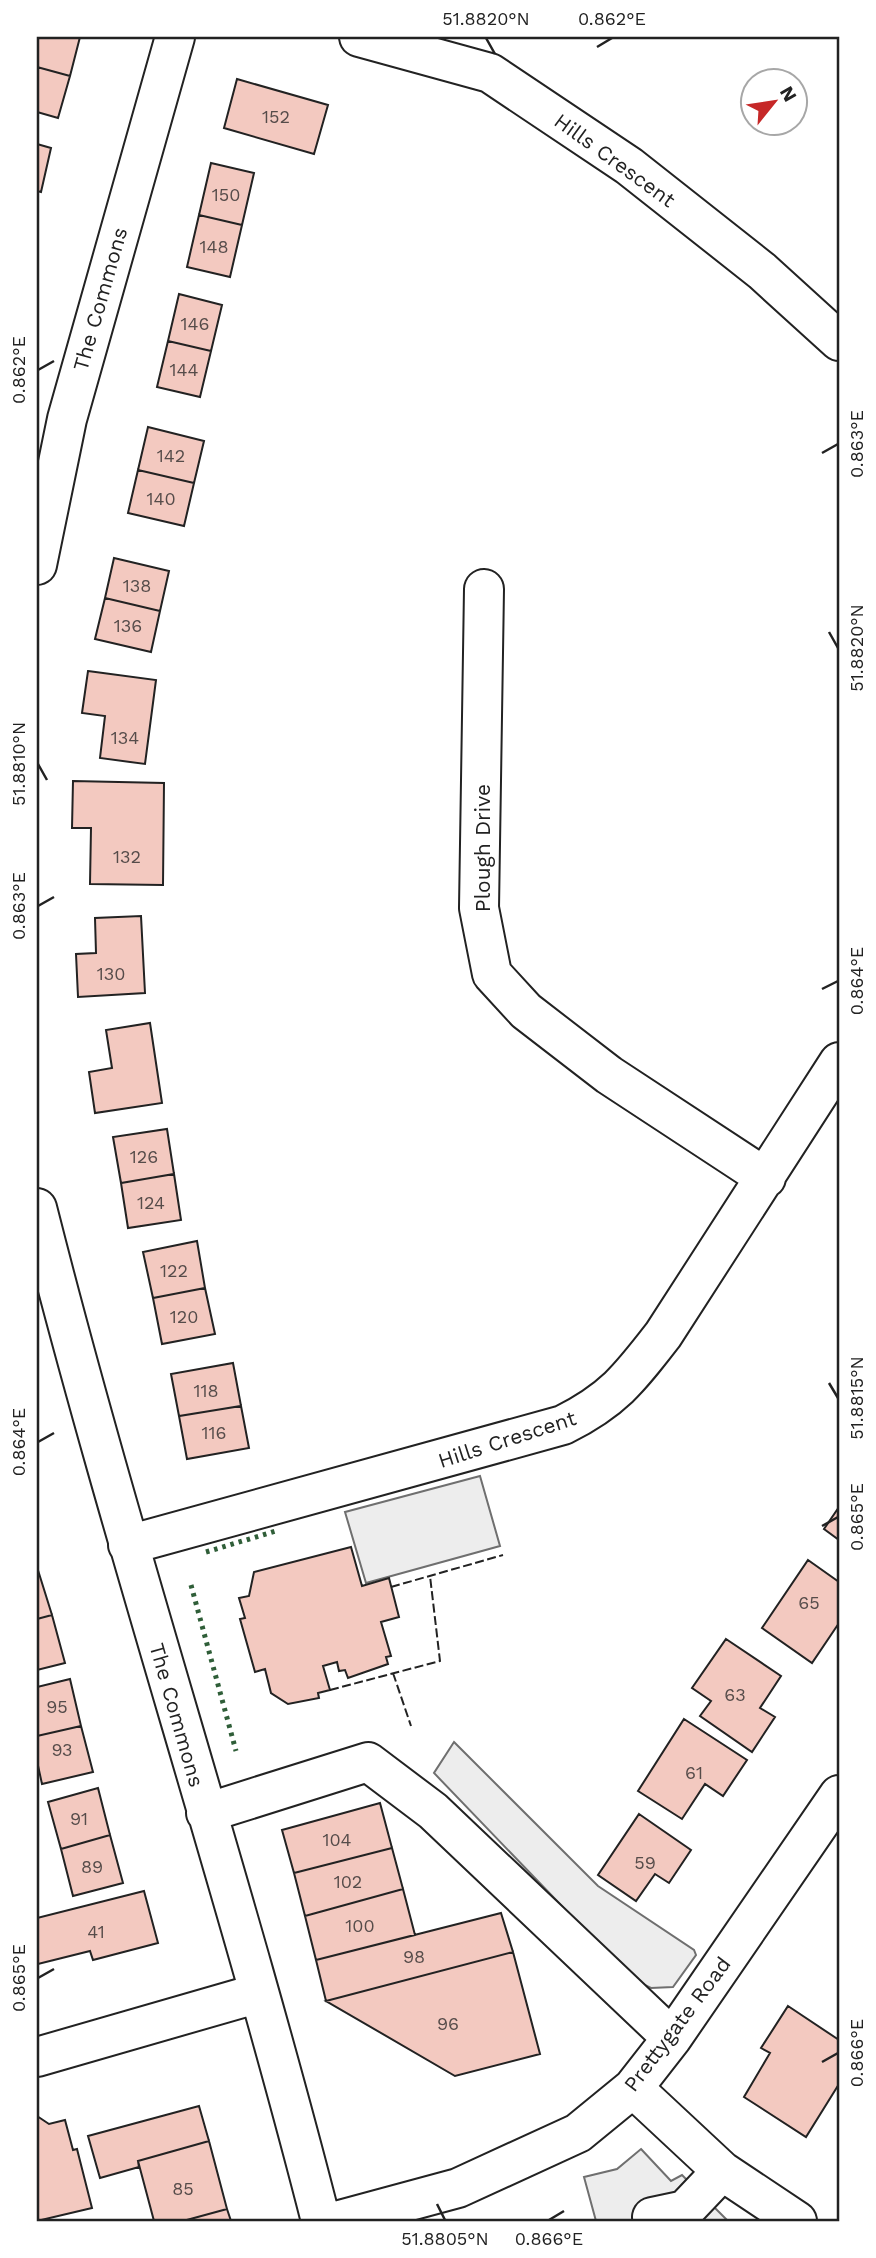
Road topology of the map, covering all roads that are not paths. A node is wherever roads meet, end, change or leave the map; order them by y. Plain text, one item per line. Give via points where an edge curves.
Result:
1 (175, 37) edge
2 (359, 37) edge
3 (839, 341) edge
4 (52, 415) edge
5 (37, 565) edge
6 (484, 589) dead end
7 (839, 1062) edge
8 (766, 1178) junction
9 (37, 1208) edge
10 (128, 1545) junction
11 (839, 1795) edge
12 (206, 1814) junction
13 (259, 1993) junction
14 (671, 2038) junction
15 (37, 2057) edge
16 (633, 2088) junction
17 (722, 2171) junction
18 (652, 2217) dead end
19 (321, 2221) edge
20 (336, 2221) edge
21 (797, 2221) edge

1 - 4 street, The Commons
2 - 3 street, Hills Crescent via 490,73 629,166 762,271
4 - 5 street, The Commons
6 - 8 street, Plough Drive via 479,908 492,974 526,1011 609,1075
7 - 8 street, Hills Crescent
8 - 10 street, Hills Crescent via 663,1335 630,1378 598,1408 563,1425
9 - 10 street, The Commons
10 - 12 street, The Commons
11 - 14 street, Prettygate Road
12 - 13 street, The Commons
12 - 14 street via 368,1762 433,1811
13 - 15 street
13 - 19 street, The Commons
14 - 16 street, Prettygate Road
16 - 17 street
16 - 20 street, Prettygate Road via 578,2133 458,2188
17 - 18 street via 685,2210
17 - 21 street

